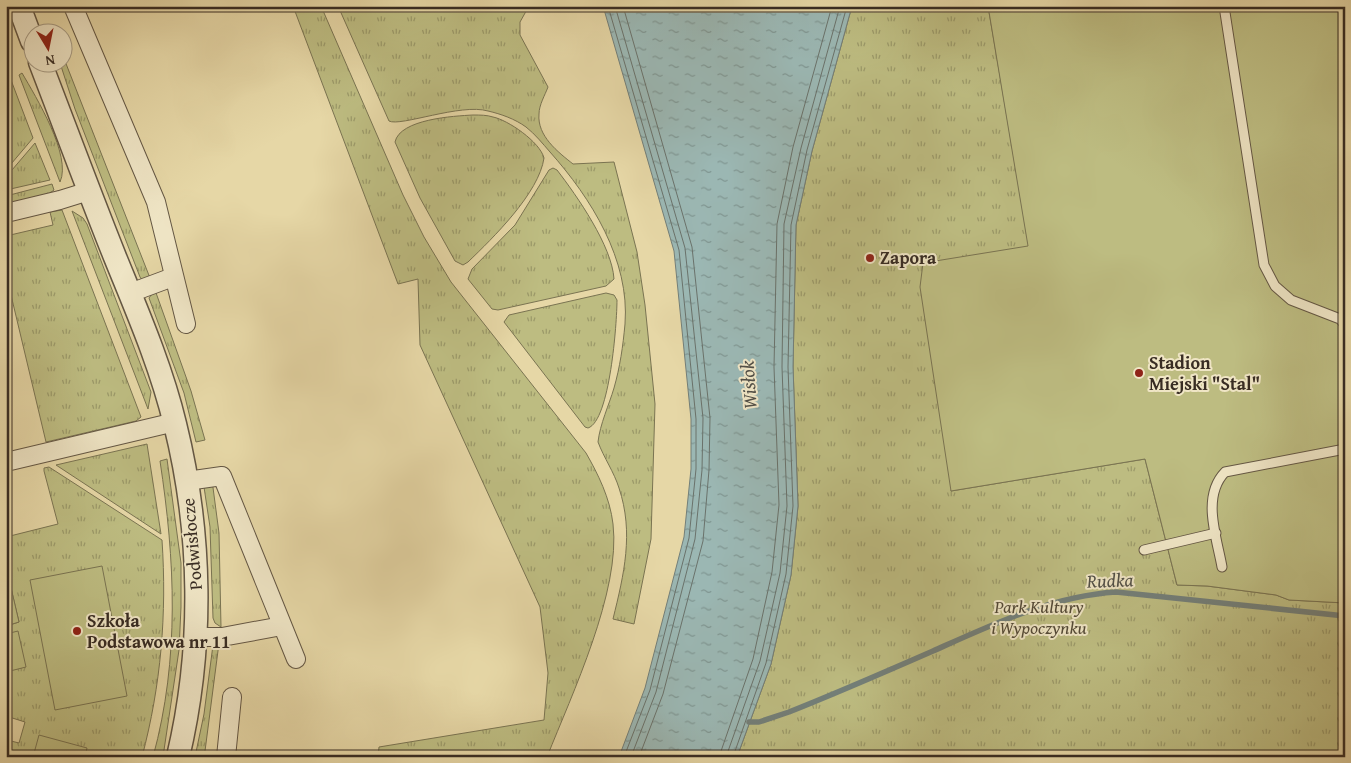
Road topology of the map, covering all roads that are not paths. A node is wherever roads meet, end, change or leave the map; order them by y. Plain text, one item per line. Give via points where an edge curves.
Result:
1 (19, 6) edge
2 (73, 6) edge
3 (1224, 6) edge
4 (25, 22) edge
5 (44, 72) edge
6 (89, 190) junction
7 (6, 213) edge
8 (173, 277) junction
9 (130, 293) junction
10 (186, 324) dead end
11 (1345, 325) edge
12 (175, 422) junction
13 (1345, 449) edge
14 (6, 462) edge
15 (187, 481) junction
16 (1216, 533) junction
17 (1144, 550) dead end
18 (1222, 567) dead end
19 (282, 626) junction
20 (196, 637) junction
21 (296, 659) dead end
22 (232, 697) dead end
23 (178, 757) edge
24 (226, 757) edge

1 - 4 street
2 - 8 street via 156,202
3 - 11 lane via 1264,265 1275,286 1291,300 1340,319
5 - 6 street, Podwisłocze
6 - 7 street
6 - 9 street, Podwisłocze
8 - 9 street
8 - 10 street
9 - 12 street, Podwisłocze
12 - 14 street
12 - 15 street, Podwisłocze
13 - 16 lane via 1225,472 1213,491
15 - 19 street via 222,476
15 - 20 street, Podwisłocze via 196,554
16 - 17 lane
16 - 18 lane
19 - 20 street via 222,637
19 - 21 street
20 - 23 street, Podwisłocze via 192,683
22 - 24 street

